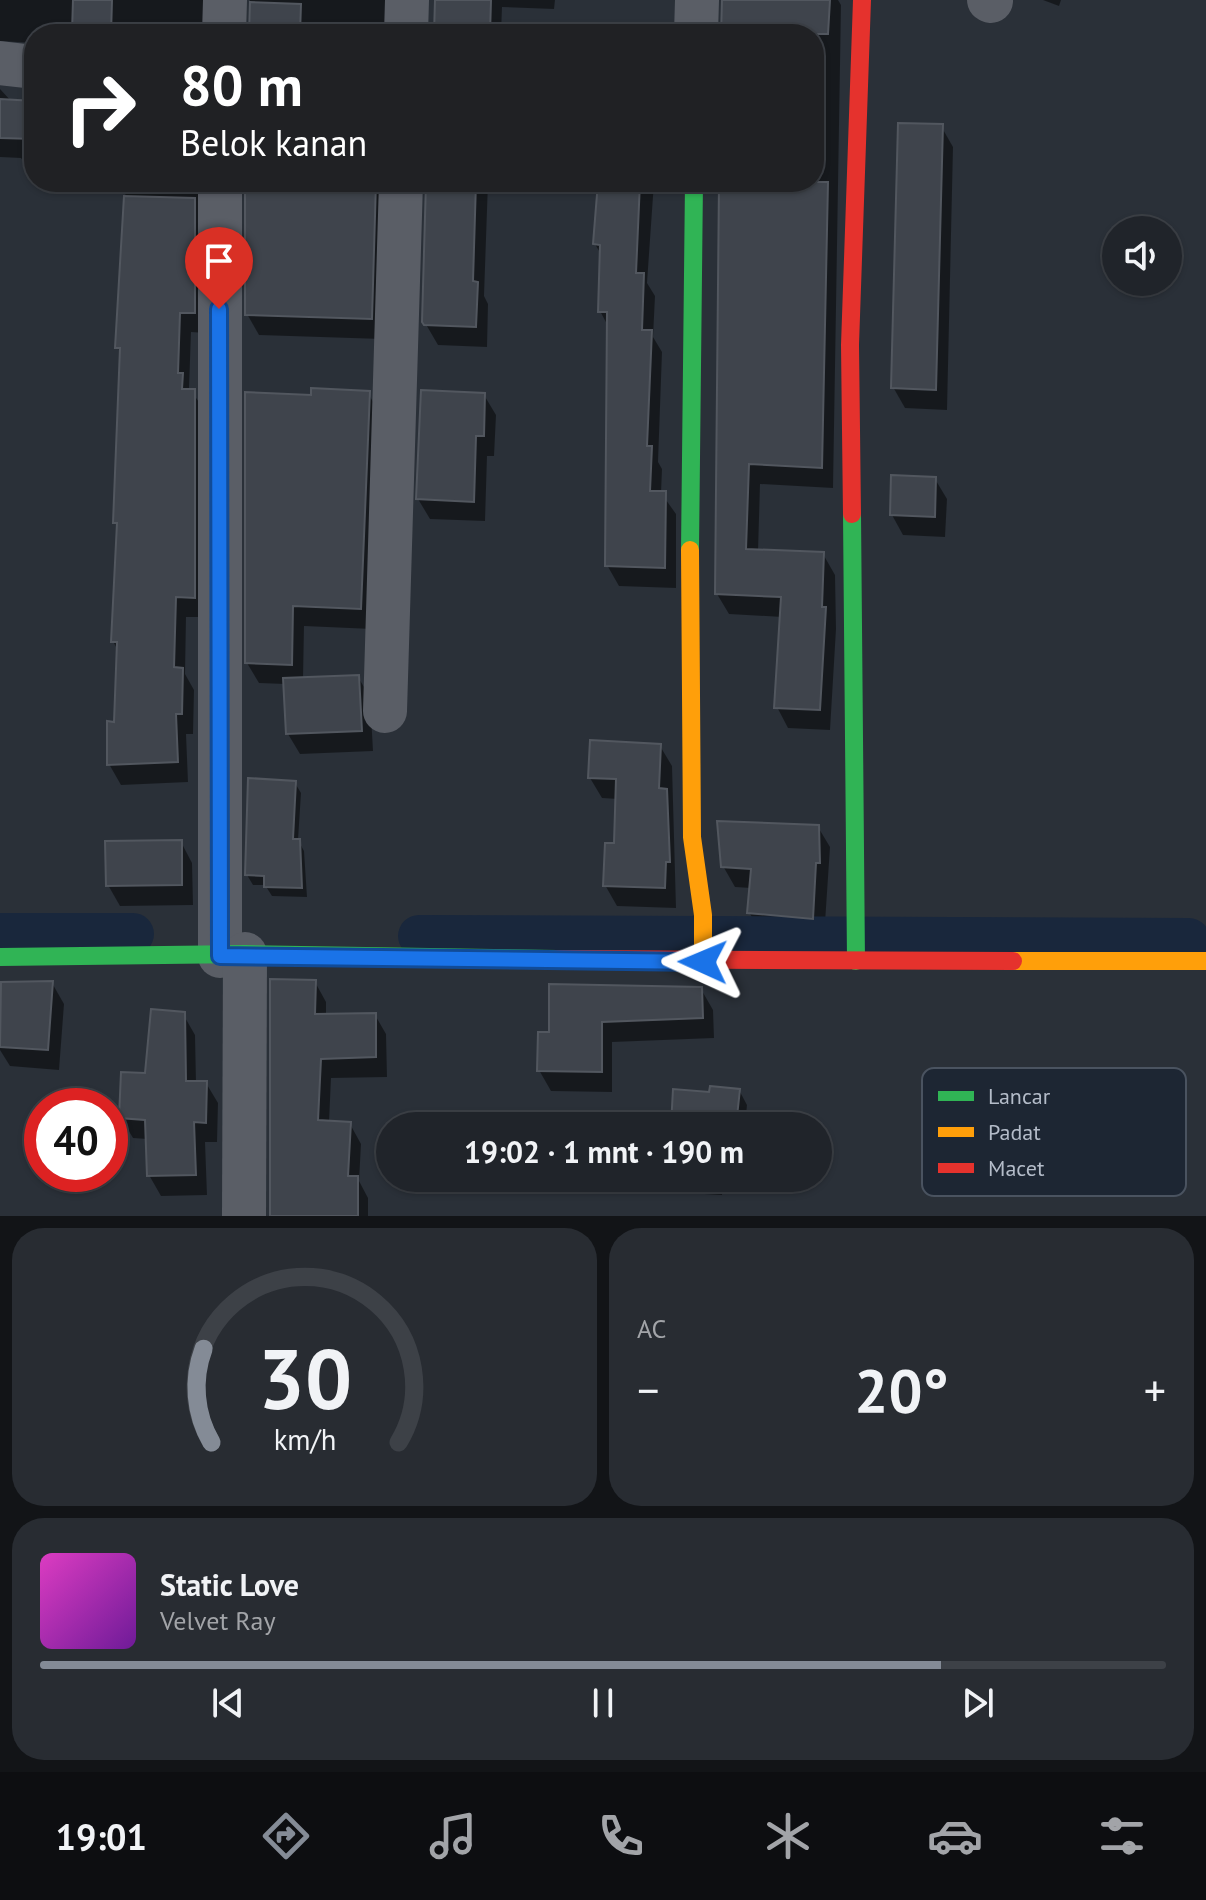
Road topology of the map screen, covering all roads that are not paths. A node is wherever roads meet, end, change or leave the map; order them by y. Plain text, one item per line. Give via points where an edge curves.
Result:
1 (225, 0) edge
2 (407, 0) edge
3 (697, 0) edge
4 (862, 0) edge
5 (224, 24) edge
6 (406, 24) edge
7 (696, 24) edge
8 (0, 63) edge
9 (24, 66) edge
10 (220, 192) edge
11 (401, 192) edge
12 (694, 192) edge
13 (385, 711) dead end
14 (232, 955) junction
15 (704, 955) junction
16 (0, 957) edge
17 (856, 961) junction
18 (1206, 961) edge
19 (244, 1216) edge

1 - 5 street
2 - 6 street
3 - 7 street
4 - 17 street via 850,345
8 - 9 street
10 - 14 street
11 - 13 street
12 - 15 street via 692,806
14 - 15 street
14 - 16 street
14 - 19 street
15 - 17 street
17 - 18 street

